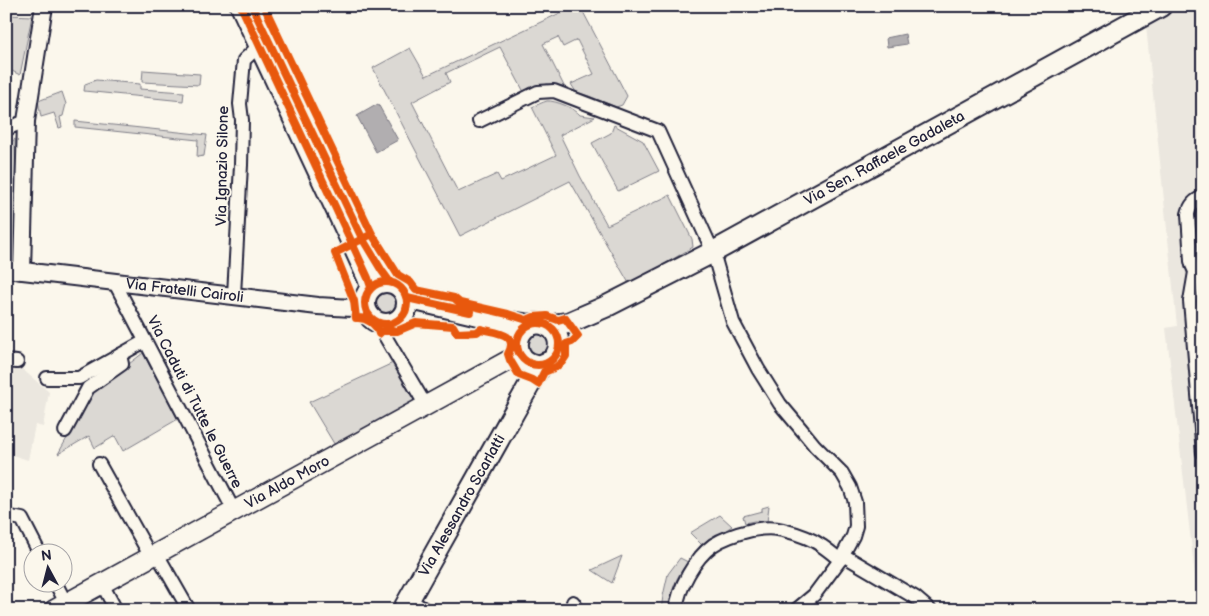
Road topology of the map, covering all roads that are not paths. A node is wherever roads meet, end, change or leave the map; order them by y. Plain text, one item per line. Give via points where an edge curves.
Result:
1 (44, 6) edge
2 (241, 6) edge
3 (252, 6) edge
4 (1161, 6) edge
5 (259, 35) junction
6 (479, 121) dead end
7 (26, 122) junction
8 (6, 129) edge
9 (1203, 197) edge
10 (713, 252) junction
11 (14, 270) edge
12 (1199, 275) edge
13 (114, 281) junction
14 (390, 282) junction
15 (371, 287) junction
16 (234, 295) junction
17 (364, 307) junction
18 (404, 307) junction
19 (605, 308) junction
20 (380, 324) junction
21 (528, 340) junction
22 (146, 341) junction
23 (559, 346) junction
24 (120, 355) junction
25 (543, 364) junction
26 (47, 378) dead end
27 (520, 400) junction
28 (426, 406) junction
29 (65, 431) dead end
30 (1203, 453) edge
31 (99, 464) dead end
32 (234, 511) junction
33 (6, 516) edge
34 (35, 544) edge
35 (154, 555) junction
36 (841, 558) junction
37 (102, 584) junction
38 (57, 594) edge
39 (406, 605) edge
40 (59, 608) edge
41 (800, 609) edge
42 (116, 610) edge
43 (189, 610) edge
44 (426, 610) edge
45 (676, 610) edge
46 (930, 610) edge

1 - 7 street
2 - 5 main road
3 - 5 main road
4 - 10 main road, Via Sen. Raffaele Gadaleta
5 - 14 main road via 362,238
5 - 15 main road
5 - 16 street, Via Ignazio Silone via 244,60
6 - 10 street via 538,92 554,91 658,131
7 - 8 street
7 - 11 street
9 - 12 street via 1193,202 1188,214 1192,267
10 - 19 main road, Via Sen. Raffaele Gadaleta
10 - 36 street via 733,322 758,370 780,404 842,473 850,487 855,502 856,526
11 - 13 street, Via Fratelli Cairoli
12 - 30 street via 1190,300
13 - 16 street, Via Fratelli Cairoli
13 - 22 street, Via Caduti di Tutte le Guerre
14 - 15 main road via 380,282
14 - 18 main road via 404,293
15 - 17 main road via 366,293
16 - 17 street, Via Fratelli Cairoli via 318,306
17 - 20 main road via 370,318
18 - 20 main road via 393,323
18 - 21 main road via 504,321
19 - 21 main road, Via Sen. Raffaele Gadaleta
19 - 23 main road, Via Sen. Raffaele Gadaleta
20 - 28 street
21 - 23 main road via 556,334
21 - 25 main road via 532,364
21 - 27 main road, Via Alessandro Scarlatti
21 - 28 main road, Via Aldo Moro
22 - 24 street
22 - 32 street, Via Caduti di Tutte le Guerre
23 - 25 main road, Via Sen. Raffaele Gadaleta via 554,358
24 - 26 street via 79,378
24 - 29 street via 122,364 88,388
25 - 27 main road, Via Alessandro Scarlatti
27 - 39 main road, Via Alessandro Scarlatti
28 - 32 main road, Via Aldo Moro
31 - 35 street
32 - 35 main road, Via Aldo Moro
33 - 34 street via 22,519
35 - 37 main road, Via Aldo Moro
35 - 43 street
36 - 41 street
36 - 45 street via 782,529 746,531 712,546 694,565 677,599
36 - 46 street via 916,598
37 - 40 main road, Via Aldo Moro
37 - 42 street
38 - 40 street
39 - 44 street

